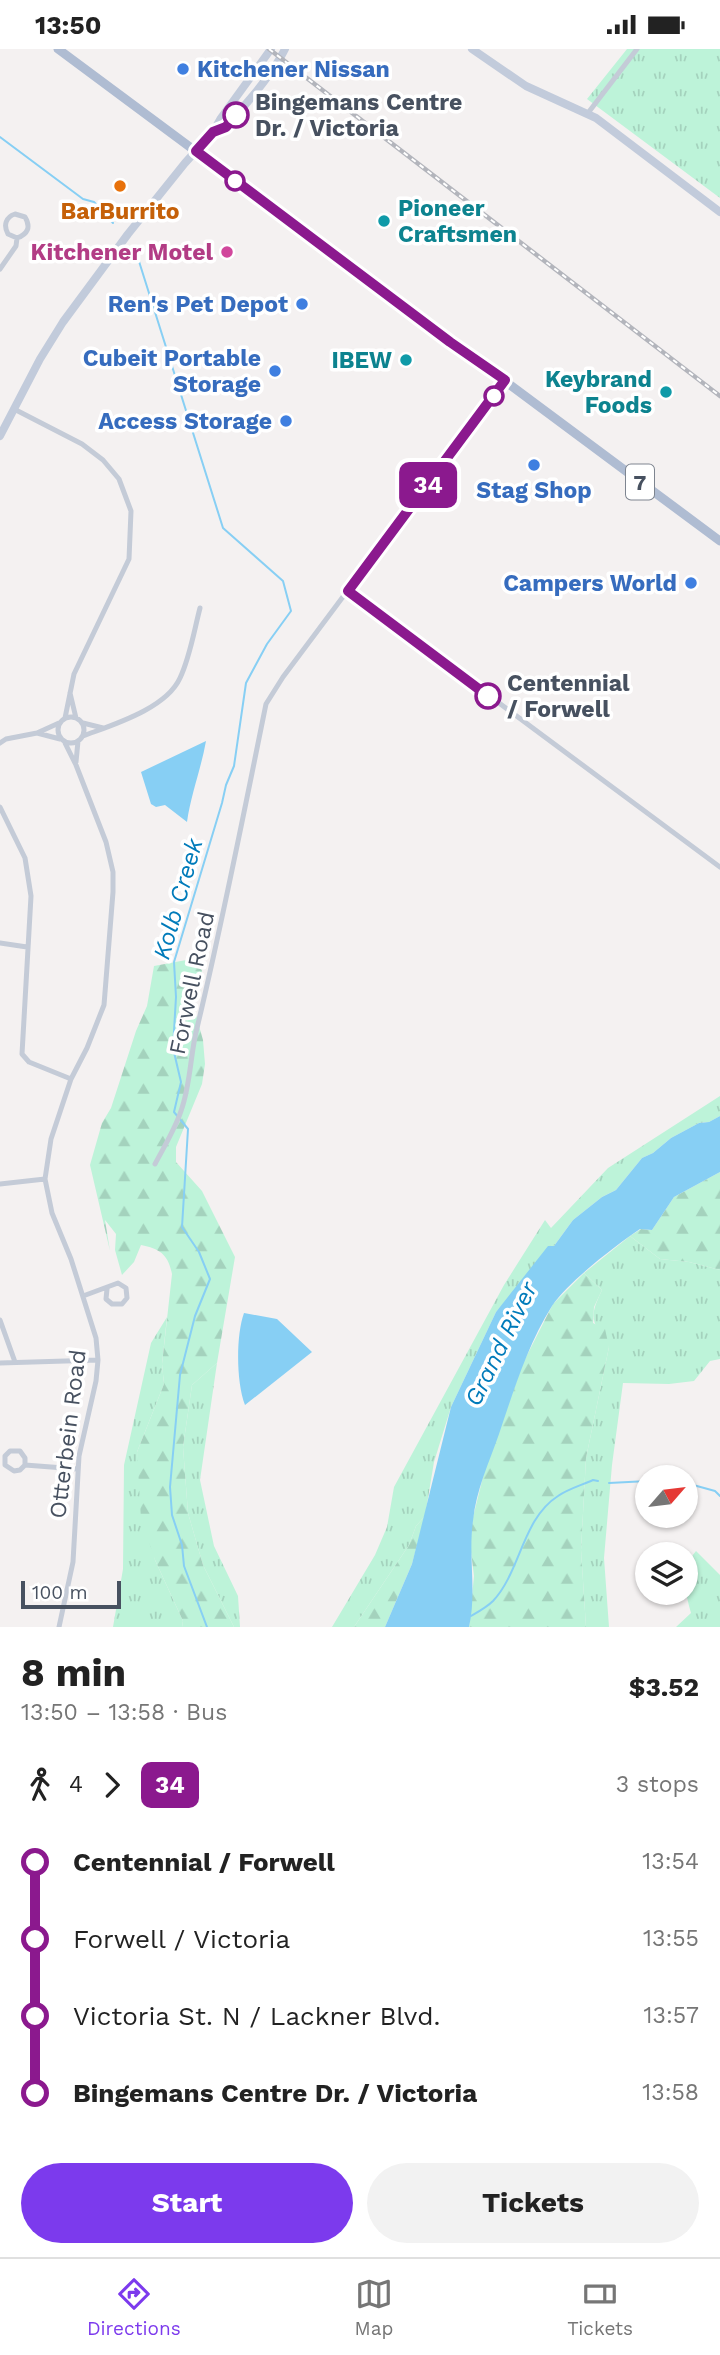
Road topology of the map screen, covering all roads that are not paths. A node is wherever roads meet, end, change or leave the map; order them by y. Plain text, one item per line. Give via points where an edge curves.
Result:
1 (58, 49) edge
2 (271, 49) edge
3 (285, 49) edge
4 (472, 49) edge
5 (637, 49) edge
6 (588, 113) junction
7 (213, 132) junction
8 (196, 151) junction
9 (720, 212) edge
10 (17, 238) junction
11 (0, 269) edge
12 (505, 380) junction
13 (14, 409) junction
14 (0, 436) edge
15 (720, 541) edge
16 (348, 591) junction
17 (200, 608) dead end
18 (70, 693) junction
19 (76, 717) junction
20 (63, 720) junction
21 (83, 723) junction
22 (103, 727) junction
23 (37, 733) junction
24 (80, 739) junction
25 (63, 741) junction
26 (0, 743) edge
27 (76, 765) junction
28 (0, 807) edge
29 (720, 867) edge
30 (0, 943) edge
31 (27, 947) junction
32 (71, 1079) junction
33 (155, 1164) dead end
34 (45, 1179) junction
35 (0, 1184) edge
36 (107, 1289) junction
37 (83, 1296) junction
38 (0, 1320) edge
39 (98, 1360) junction
40 (15, 1362) junction
41 (0, 1363) edge
42 (25, 1465) junction
43 (77, 1469) junction
44 (59, 1627) edge

1 - 8 main road, 7
2 - 7 main road
3 - 7 main road via 226,127
4 - 6 main road via 526,86
5 - 6 street
6 - 9 main road
7 - 8 main road
8 - 12 main road, 7
8 - 13 main road via 71,311
10 - 10 street via 28,230 28,223 15,214 7,219 5,229
10 - 11 street
12 - 15 main road, 7
12 - 16 street, Forwell Road
13 - 14 main road
13 - 18 street, Otterbein Road via 103,460 119,479 131,511 129,559 74,674
16 - 29 street
16 - 33 street, Forwell Road via 266,703 181,1113
17 - 22 street via 180,678 170,694 122,723
18 - 19 street
18 - 20 street, Otterbein Road
19 - 20 street
19 - 21 street
20 - 23 street
20 - 25 street, Otterbein Road via 57,730
21 - 22 street
21 - 24 street, Otterbein Road
22 - 24 street
23 - 25 street
23 - 26 street
24 - 25 street
24 - 27 street, Otterbein Road
25 - 27 street, Otterbein Road
27 - 32 street, Otterbein Road via 106,842 113,892 104,1005
28 - 31 street via 25,858 31,896
30 - 31 street
31 - 32 street via 22,1054 29,1062
32 - 34 street, Otterbein Road via 51,1139
34 - 35 street
34 - 37 street, Otterbein Road via 52,1213
36 - 36 street via 114,1283 124,1285 125,1301 112,1304 106,1299
36 - 37 street
37 - 39 street, Otterbein Road
38 - 40 street
39 - 40 street
39 - 43 street, Otterbein Road
40 - 41 street
42 - 42 street via 20,1451 10,1451 5,1457 10,1470
42 - 43 street
43 - 44 street, Otterbein Road via 74,1562

